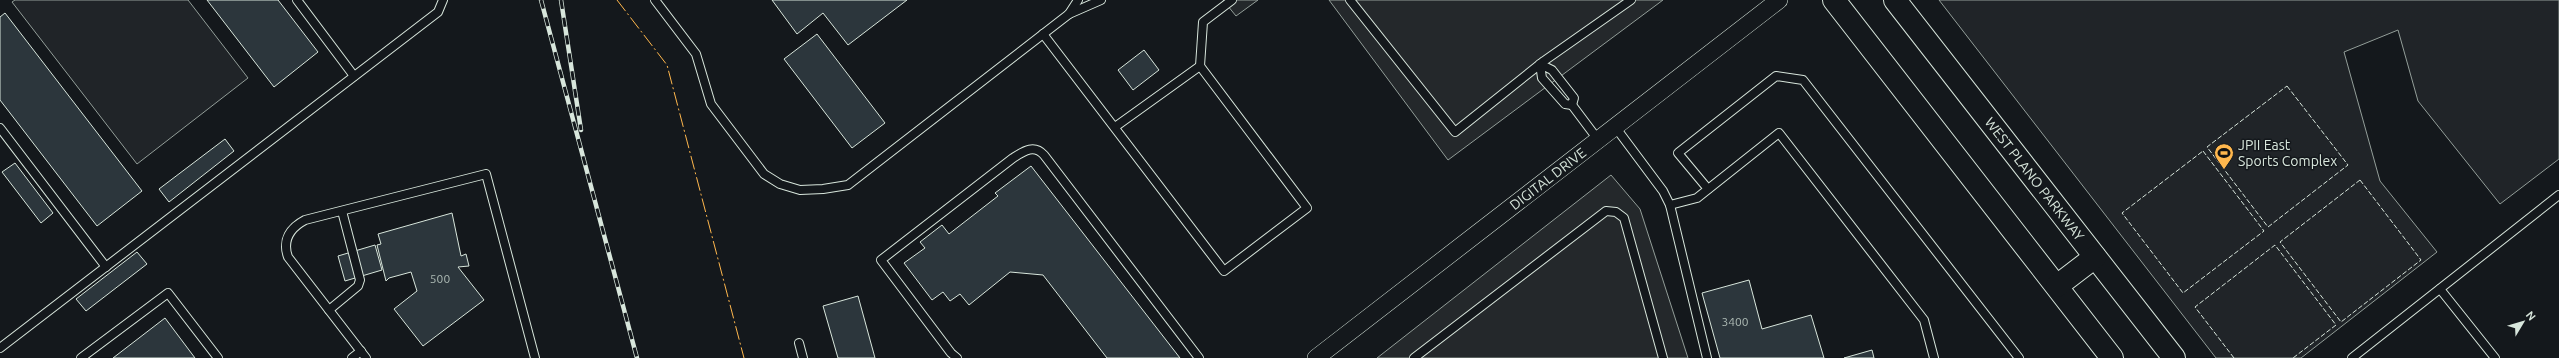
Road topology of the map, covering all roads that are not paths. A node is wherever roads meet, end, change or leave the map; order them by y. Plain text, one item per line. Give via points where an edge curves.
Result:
1 (297, 0) edge
2 (443, 0) edge
3 (655, 0) edge
4 (1078, 0) edge
5 (1101, 0) edge
6 (1232, 0) edge
7 (1350, 0) edge
8 (1631, 0) edge
9 (1779, 0) edge
10 (1834, 0) edge
11 (1895, 0) edge
12 (1069, 14) junction
13 (1043, 34) junction
14 (1540, 64) junction
15 (1200, 66) junction
16 (354, 76) junction
17 (1572, 106) junction
18 (1114, 127) junction
19 (0, 128) edge
20 (1616, 128) junction
21 (1599, 141) junction
22 (1708, 189) junction
23 (2559, 194) edge
24 (1670, 205) junction
25 (342, 211) junction
26 (2095, 257) junction
27 (106, 266) junction
28 (2057, 286) junction
29 (2440, 289) junction
30 (329, 310) junction
31 (799, 343) dead end
32 (0, 348) edge
33 (363, 355) edge
34 (81, 358) edge
35 (218, 358) edge
36 (352, 358) edge
37 (535, 358) edge
38 (803, 358) edge
39 (957, 358) edge
40 (1199, 358) edge
41 (1316, 358) edge
42 (1414, 358) edge
43 (1663, 358) edge
44 (1707, 358) edge
45 (1934, 358) edge
46 (2019, 358) edge
47 (2112, 358) edge
48 (2174, 358) edge
49 (2352, 358) edge
50 (2495, 358) edge

1 - 16 lane
2 - 16 lane via 438,12
3 - 13 lane via 696,54 711,104 764,174 780,184 800,190 848,185
4 - 12 lane
5 - 12 lane
6 - 15 lane via 1203,22
7 - 14 lane via 1455,132
8 - 14 lane
9 - 20 street, DIGITAL DRIVE
10 - 28 main road
11 - 26 main road, WEST PLANO PARKWAY
12 - 13 lane
13 - 18 lane
14 - 17 lane via 1542,78 1564,104
14 - 17 lane via 1552,70 1574,98
15 - 18 lane
15 - 18 lane via 1307,208 1224,271
16 - 27 lane
17 - 21 lane
19 - 27 lane
20 - 21 street, DIGITAL DRIVE
20 - 24 lane via 1663,191
21 - 41 street, DIGITAL DRIVE
22 - 24 lane via 1697,198
22 - 45 lane via 1779,133 1924,320
22 - 46 lane via 1678,153 1776,76 1803,80
23 - 29 lane
24 - 44 lane
25 - 30 lane via 360,280 358,286
25 - 30 lane via 297,224 286,240 288,256
25 - 37 lane via 486,174
26 - 28 main road
26 - 48 main road, WEST PLANO PARKWAY
27 - 32 lane
28 - 47 main road
29 - 49 lane
29 - 50 lane
30 - 33 lane
31 - 38 lane
33 - 36 lane
34 - 35 lane via 168,293
39 - 40 lane via 881,260 1013,158 1032,148 1044,155
42 - 43 lane via 1606,211 1616,212 1624,218

